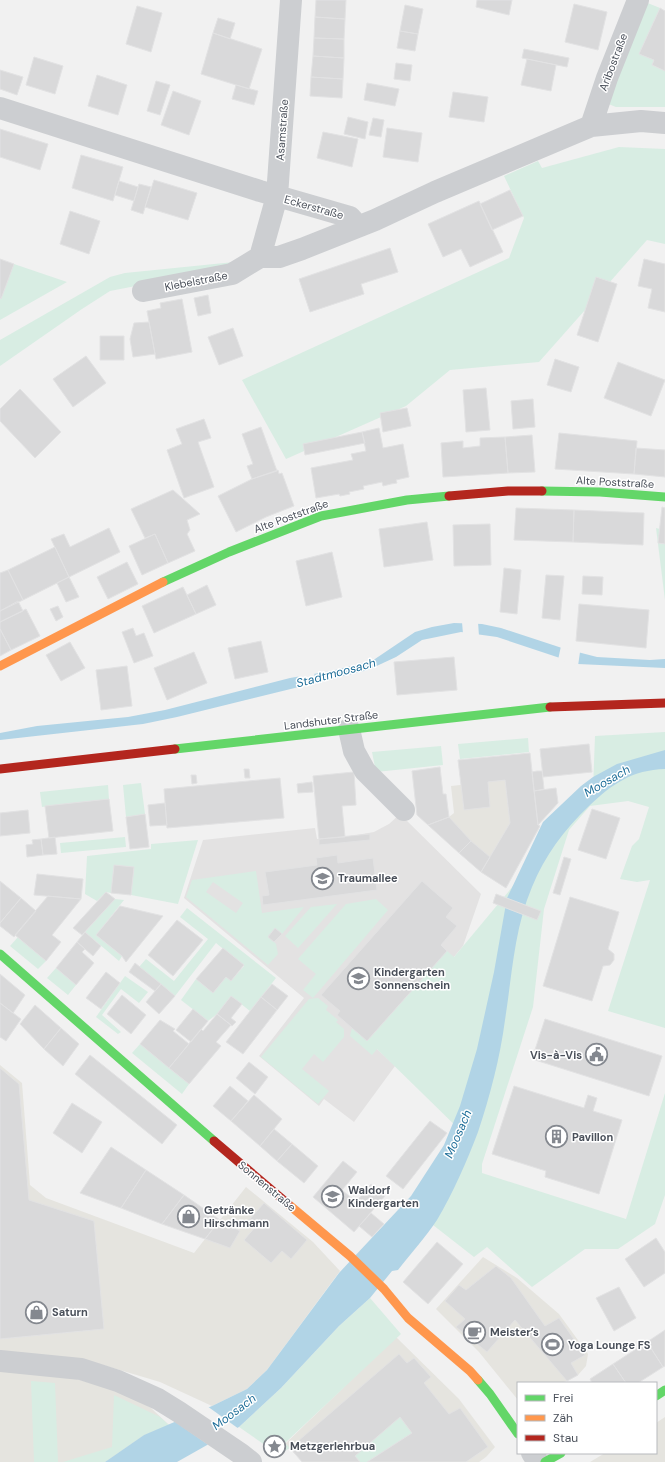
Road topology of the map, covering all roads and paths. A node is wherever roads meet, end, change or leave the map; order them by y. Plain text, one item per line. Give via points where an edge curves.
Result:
1 (291, 0) edge
2 (638, 0) edge
3 (0, 108) edge
4 (665, 123) edge
5 (591, 126) junction
6 (277, 196) junction
7 (358, 226) junction
8 (260, 257) junction
9 (143, 291) dead end
10 (665, 497) edge
11 (0, 666) edge
12 (665, 703) edge
13 (349, 729) junction
14 (0, 769) edge
15 (404, 810) dead end
16 (0, 954) edge
17 (0, 1361) edge
18 (517, 1433) edge
19 (559, 1454) edge
20 (251, 1462) edge
21 (546, 1462) edge

1 - 6 street, Asamstraße
2 - 5 street, Aribostraße via 606,78
3 - 6 street, Eckerstraße
4 - 5 street via 641,121
5 - 7 street
6 - 7 street, Eckerstraße via 350,217
6 - 8 street, Asamstraße
7 - 8 street via 279,258
8 - 9 street, Klebelstraße via 232,274
10 - 11 street, Alte Poststraße via 600,492 508,491 407,500 321,516 229,552 152,587
12 - 13 street, Landshuter Straße via 564,706
13 - 14 street, Landshuter Straße
13 - 15 street via 354,751 365,771
16 - 18 street, Sonnenstraße via 350,1256 384,1289 408,1318 470,1371
17 - 20 street via 73,1368 93,1372 132,1387 179,1412
19 - 21 street

